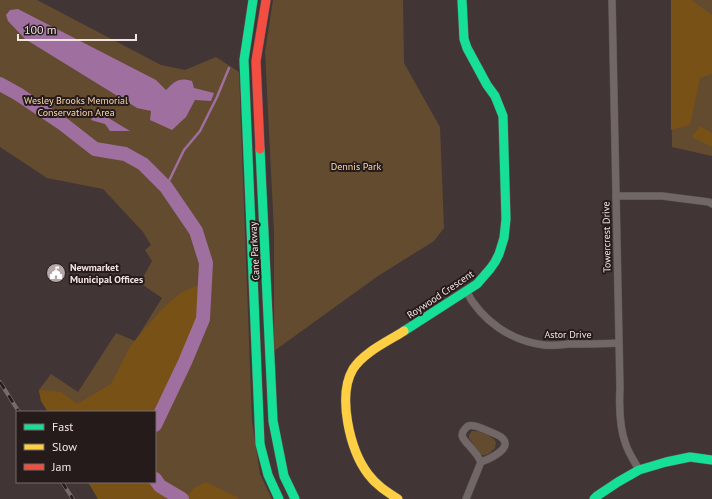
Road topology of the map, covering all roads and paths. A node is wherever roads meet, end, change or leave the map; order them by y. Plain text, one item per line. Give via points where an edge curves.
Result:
1 (253, 0) edge
2 (266, 0) edge
3 (462, 0) edge
4 (612, 0) edge
5 (616, 196) junction
6 (712, 204) edge
7 (466, 291) junction
8 (618, 343) junction
9 (712, 460) edge
10 (482, 462) junction
11 (640, 470) junction
12 (279, 499) edge
13 (295, 499) edge
14 (398, 499) edge
15 (466, 499) edge
16 (594, 499) edge

1 - 12 main road, Cane Parkway via 244,60 260,444 268,475
2 - 13 main road, Cane Parkway via 256,61 273,421 284,476
3 - 7 main road, Roywood Crescent via 466,48 495,96 503,116 506,219 505,233 497,259 485,276
4 - 5 street, Towercrest Drive
5 - 6 street via 662,196
5 - 8 street, Towercrest Drive
7 - 8 street, Astor Drive via 484,316 516,338 544,345
7 - 14 main road, Roywood Crescent via 364,356 349,376 345,399 346,416 350,439 357,457 370,477 388,494
8 - 11 street, Towercrest Drive via 620,422 625,444
9 - 11 main road via 690,458
10 - 10 street via 462,436 462,432 470,425 500,436 503,440 504,446 501,451
10 - 15 street
11 - 16 main road

